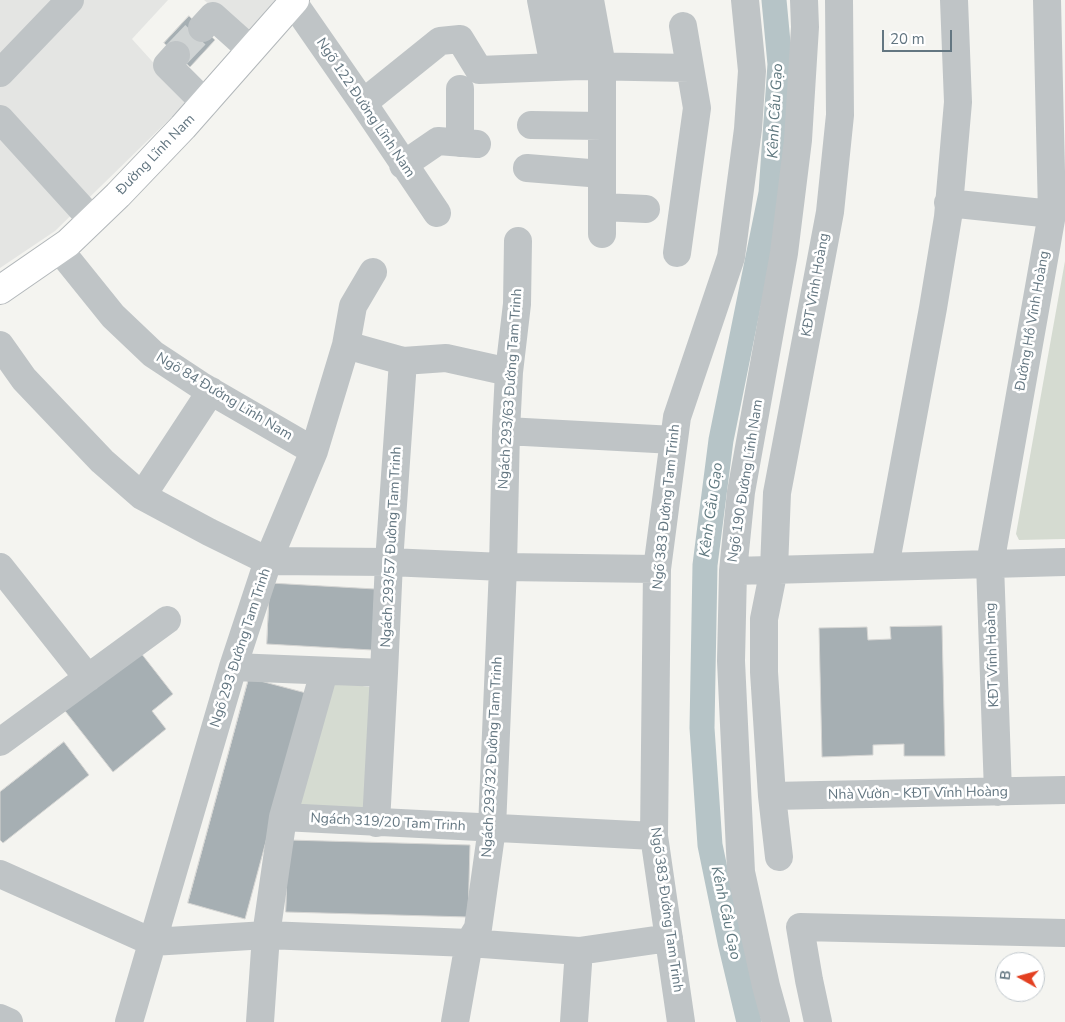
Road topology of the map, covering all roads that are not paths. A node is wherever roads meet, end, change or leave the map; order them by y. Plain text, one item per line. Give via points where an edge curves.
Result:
1 (70, 0) edge
2 (541, 0) edge
3 (569, 0) edge
4 (590, 0) edge
5 (745, 0) edge
6 (804, 0) edge
7 (838, 0) edge
8 (954, 0) edge
9 (1047, 0) edge
10 (294, 1) edge
11 (683, 26) dead end
12 (202, 28) tunnel mouth
13 (251, 50) junction
14 (176, 55) tunnel mouth
15 (554, 66) junction
16 (592, 66) junction
17 (689, 68) junction
18 (0, 73) edge
19 (460, 89) dead end
20 (205, 103) junction
21 (363, 103) junction
22 (0, 119) edge
23 (531, 125) dead end
24 (602, 126) junction
25 (403, 165) junction
26 (527, 168) dead end
27 (602, 174) junction
28 (948, 203) junction
29 (602, 207) junction
30 (646, 209) dead end
31 (437, 213) dead end
32 (1052, 214) junction
33 (92, 220) junction
34 (602, 234) dead end
35 (518, 241) dead end
36 (59, 249) junction
37 (677, 253) dead end
38 (373, 272) dead end
39 (0, 290) edge
40 (0, 345) edge
41 (346, 345) junction
42 (403, 361) junction
43 (509, 372) junction
44 (211, 391) junction
45 (506, 431) junction
46 (674, 440) junction
47 (314, 451) junction
48 (142, 496) junction
49 (268, 561) junction
50 (389, 562) junction
51 (1065, 562) edge
52 (990, 564) junction
53 (0, 567) edge
54 (503, 567) junction
55 (884, 567) junction
56 (657, 569) junction
57 (774, 569) junction
58 (733, 570) junction
59 (167, 620) dead end
60 (233, 667) junction
61 (324, 672) junction
62 (384, 673) junction
63 (88, 678) junction
64 (0, 742) edge
65 (1065, 790) edge
66 (998, 792) junction
67 (772, 796) junction
68 (283, 817) junction
69 (376, 823) junction
70 (492, 828) junction
71 (654, 836) junction
72 (779, 858) dead end
73 (0, 874) edge
74 (1065, 933) edge
75 (266, 935) junction
76 (669, 938) junction
77 (152, 942) junction
78 (469, 943) junction
79 (578, 964) dead end
80 (809, 980) junction
81 (766, 986) junction
82 (0, 1018) edge
83 (9, 1022) edge
84 (129, 1022) edge
85 (260, 1022) edge
86 (455, 1022) edge
87 (574, 1022) edge
88 (681, 1022) edge
89 (776, 1022) edge
90 (818, 1022) edge

1 - 18 street
2 - 15 street
3 - 16 street
4 - 16 street
5 - 46 street, Ngõ 383 Đường Tam Trinh via 752,71 731,258 677,417
6 - 58 street, Ngõ 190 Đường Lĩnh Nam via 798,140 784,253 741,492
7 - 57 street, KĐT Vĩnh Hoàng via 840,114 830,212 777,494
8 - 28 street via 958,102
9 - 32 street, Đường Hồ Vĩnh Hoàng
10 - 13 main road, Đường Lĩnh Nam
10 - 21 street, Ngõ 122 Đường Lĩnh Nam
11 - 17 street
12 - 13 street via 213,16
13 - 20 main road, Đường Lĩnh Nam
14 - 20 street via 167,65
15 - 16 street
15 - 21 street via 479,70 468,36 440,41
16 - 17 street
16 - 24 street
17 - 37 street via 697,108
19 - 25 street via 468,143 438,142
20 - 33 main road, Đường Lĩnh Nam
21 - 25 street, Ngõ 122 Đường Lĩnh Nam
22 - 33 street
23 - 24 street
24 - 27 street
25 - 31 street, Ngõ 122 Đường Lĩnh Nam
26 - 27 street
27 - 29 street
28 - 32 street
28 - 55 street via 933,308
29 - 30 street
29 - 34 street
32 - 52 street, Đường Hồ Vĩnh Hoàng
33 - 36 main road, Đường Lĩnh Nam
35 - 43 street, Ngách 293/63 Đường Tam Trinh via 517,304
36 - 39 main road, Đường Lĩnh Nam
36 - 44 street, Ngõ 84 Đường Lĩnh Nam via 113,316 153,354
38 - 41 street via 353,306
40 - 48 street via 24,379 102,461
41 - 42 street
41 - 47 street
42 - 43 street via 446,358
42 - 50 street, Ngách 293/57 Đường Tam Trinh
43 - 45 street, Ngách 293/63 Đường Tam Trinh
44 - 47 street, Ngõ 84 Đường Lĩnh Nam
44 - 48 street
45 - 46 street
45 - 54 street, Ngách 293/63 Đường Tam Trinh
46 - 56 street, Ngõ 383 Đường Tam Trinh
47 - 49 street
48 - 49 street
49 - 50 street, Ngõ 293 Đường Tam Trinh
49 - 60 street, Ngõ 293 Đường Tam Trinh
50 - 54 street, Ngõ 293 Đường Tam Trinh
50 - 62 street, Ngách 293/57 Đường Tam Trinh
51 - 52 street
52 - 55 street
52 - 66 street, KĐT Vĩnh Hoàng
53 - 63 street
54 - 56 street, Ngõ 293 Đường Tam Trinh
54 - 70 street, Ngách 293/32 Đường Tam Trinh
55 - 57 street
56 - 71 street, Ngõ 383 Đường Tam Trinh
57 - 58 street
57 - 67 street, KĐT Vĩnh Hoàng via 764,619
58 - 81 street, Ngõ 190 Đường Lĩnh Nam via 730,661 741,872
59 - 63 street
60 - 61 street
60 - 77 street, Ngõ 293 Đường Tam Trinh
61 - 62 street
61 - 68 street
62 - 69 street, Ngách 293/57 Đường Tam Trinh
63 - 64 street
65 - 66 street, Nhà Vườn - KĐT Vĩnh Hoàng
66 - 67 street, Nhà Vườn - KĐT Vĩnh Hoàng
67 - 72 street, KĐT Vĩnh Hoàng
68 - 69 street, Ngách 319/20 Tam Trinh
68 - 75 street
69 - 70 street, Ngách 319/20 Tam Trinh
70 - 71 street, Ngách 319/20 Tam Trinh
70 - 78 street, Ngách 293/32 Đường Tam Trinh via 478,928
71 - 76 street, Ngõ 383 Đường Tam Trinh
73 - 77 street
74 - 80 street via 800,927
75 - 77 street
75 - 78 street
75 - 85 street
76 - 78 street via 579,951
76 - 88 street, Ngõ 383 Đường Tam Trinh
77 - 84 street, Ngõ 293 Đường Tam Trinh
78 - 86 street, Ngách 293/32 Đường Tam Trinh
79 - 87 street
80 - 81 street
80 - 90 street
81 - 89 street, Ngõ 190 Đường Lĩnh Nam
82 - 83 street

